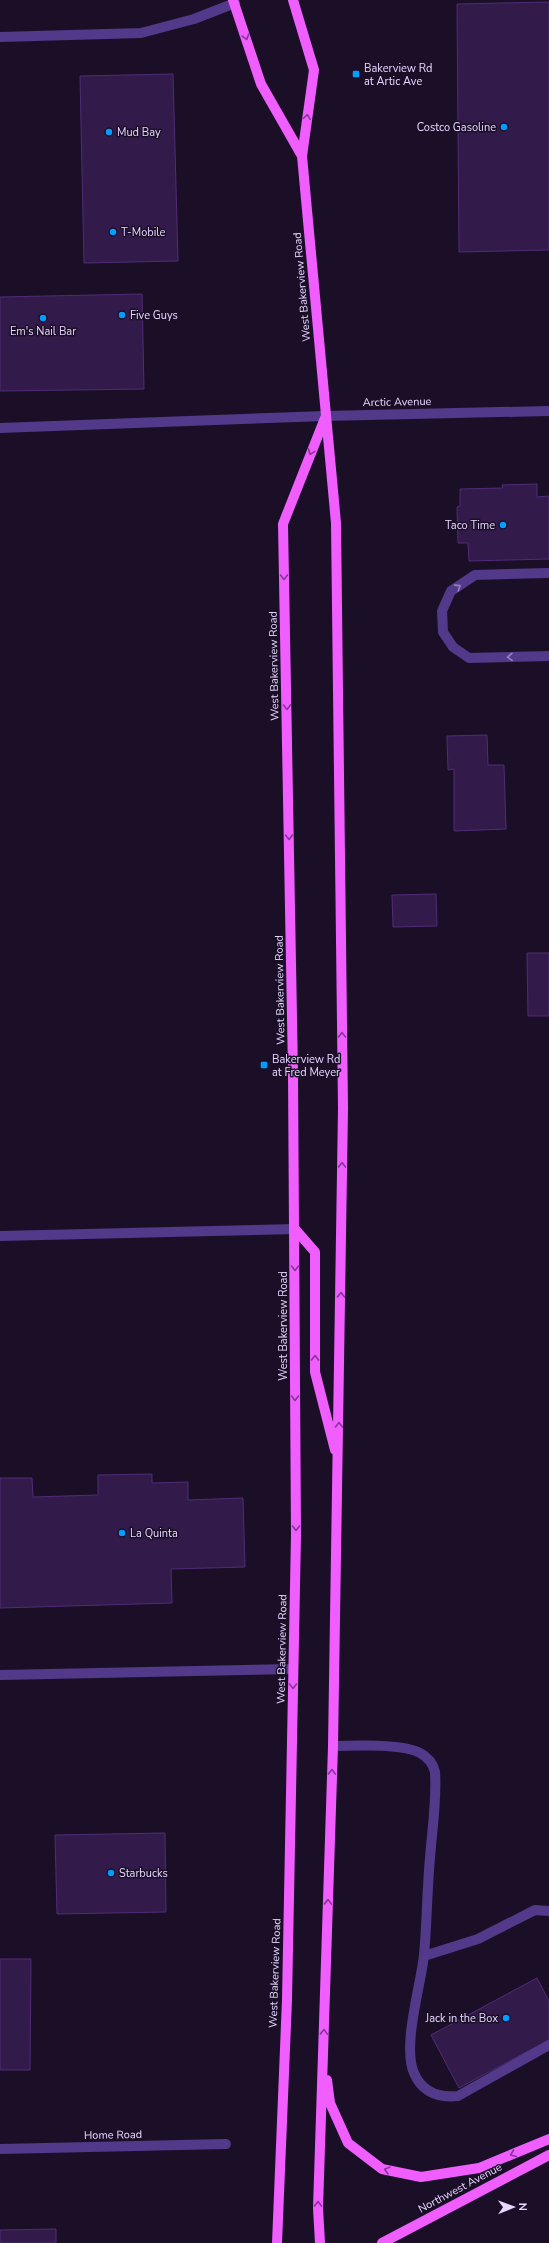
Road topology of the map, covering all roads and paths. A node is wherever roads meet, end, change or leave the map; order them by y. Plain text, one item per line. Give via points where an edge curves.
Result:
1 (293, 0) edge
2 (234, 2) edge
3 (0, 37) edge
4 (302, 156) junction
5 (549, 411) edge
6 (325, 416) junction
7 (0, 428) edge
8 (549, 574) edge
9 (549, 656) edge
10 (295, 1229) junction
11 (0, 1236) edge
12 (338, 1464) junction
13 (293, 1669) junction
14 (0, 1675) edge
15 (333, 1746) junction
16 (549, 1911) edge
17 (424, 1956) junction
18 (549, 2045) edge
19 (324, 2048) junction
20 (549, 2139) edge
21 (226, 2144) dead end
22 (0, 2149) edge
23 (549, 2155) edge
24 (277, 2243) edge
25 (320, 2243) edge
26 (382, 2243) edge

4 -> 1 main road, West Bakerview Road via 314,70
2 - 3 street via 194,19 141,33
2 -> 4 main road, West Bakerview Road via 261,84
4 - 6 main road, West Bakerview Road
5 - 6 street, Arctic Avenue
6 - 7 street, Arctic Avenue
6 -> 10 main road, West Bakerview Road via 283,524
12 -> 6 main road, West Bakerview Road via 343,1108 336,531
9 -> 8 street via 469,658 453,647 442,632 442,611 451,591 475,575
10 - 11 street
12 -> 10 main road via 315,1372 315,1252
10 -> 13 main road, West Bakerview Road via 296,1536
12 - 15 main road, West Bakerview Road
13 - 14 street
13 -> 24 main road, West Bakerview Road via 287,2000
15 - 17 street via 378,1746 412,1750 427,1758 433,1767 436,1781
19 -> 15 main road, West Bakerview Road
16 - 17 street via 535,1910 478,1939
17 - 18 street via 410,2054 413,2071 420,2084 431,2093 447,2097 458,2096
20 -> 19 main road via 479,2168 421,2177 382,2170 348,2144 330,2103
25 -> 19 main road, West Bakerview Road via 318,2208
21 - 22 street, Home Road
23 - 26 main road, Northwest Avenue

